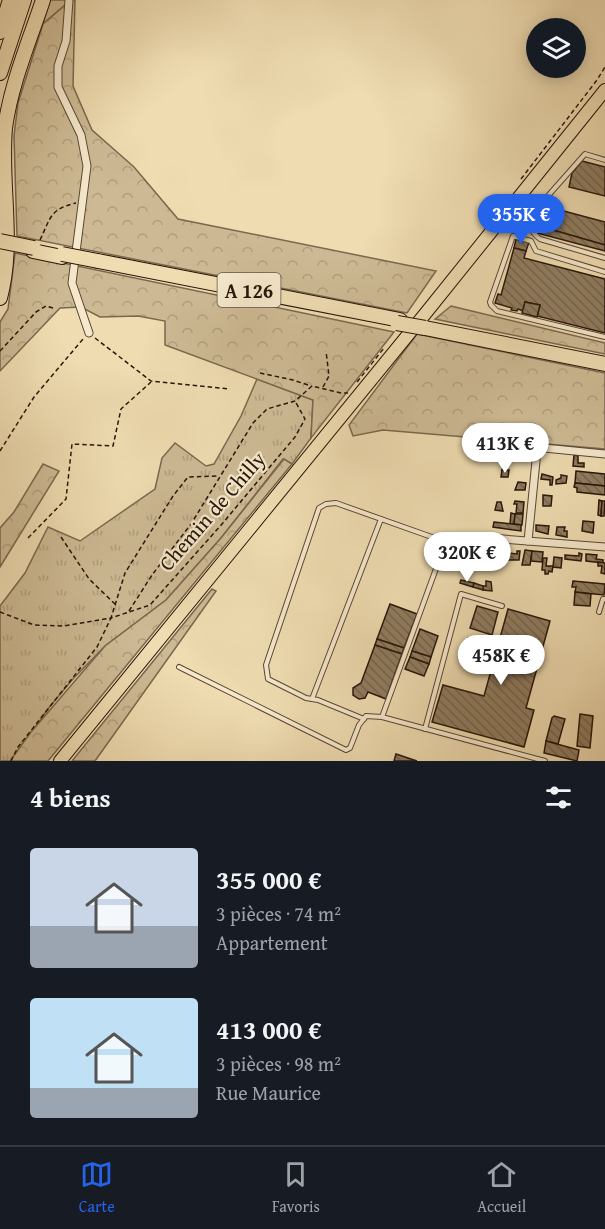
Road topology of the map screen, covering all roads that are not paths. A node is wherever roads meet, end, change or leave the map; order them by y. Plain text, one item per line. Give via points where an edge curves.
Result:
1 (10, 0) edge
2 (24, 0) edge
3 (43, 0) edge
4 (69, 0) edge
5 (0, 32) edge
6 (0, 73) edge
7 (605, 90) edge
8 (605, 160) edge
9 (0, 243) edge
10 (605, 258) edge
11 (605, 272) edge
12 (0, 298) edge
13 (89, 333) road end
14 (605, 337) edge
15 (605, 362) edge
16 (605, 454) edge
17 (381, 519) junction
18 (490, 537) dead end
19 (528, 541) junction
20 (605, 548) edge
21 (605, 599) edge
22 (502, 606) dead end
23 (599, 612) dead end
24 (179, 667) dead end
25 (312, 699) junction
26 (382, 717) junction
27 (364, 719) junction
28 (425, 729) junction
29 (60, 761) edge
30 (545, 761) edge

1 - 5 highway
2 - 6 highway
3 - 12 highway via 5,128 7,255
4 - 13 street via 58,87 81,135 87,166 72,283
7 - 29 highway
8 - 10 lane via 585,154 529,221 532,233 540,239
9 - 15 highway, A 126, bridge
11 - 14 lane via 536,251 531,241 513,236 490,305 497,311
16 - 19 street via 544,448 537,451
17 - 25 lane
17 - 25 lane via 336,503 320,508 266,665 268,679
17 - 26 lane via 446,544
18 - 19 street
19 - 20 street
21 - 23 lane
22 - 28 lane via 461,594
24 - 27 lane via 346,750
25 - 27 lane
26 - 27 lane
26 - 28 lane
28 - 30 lane

